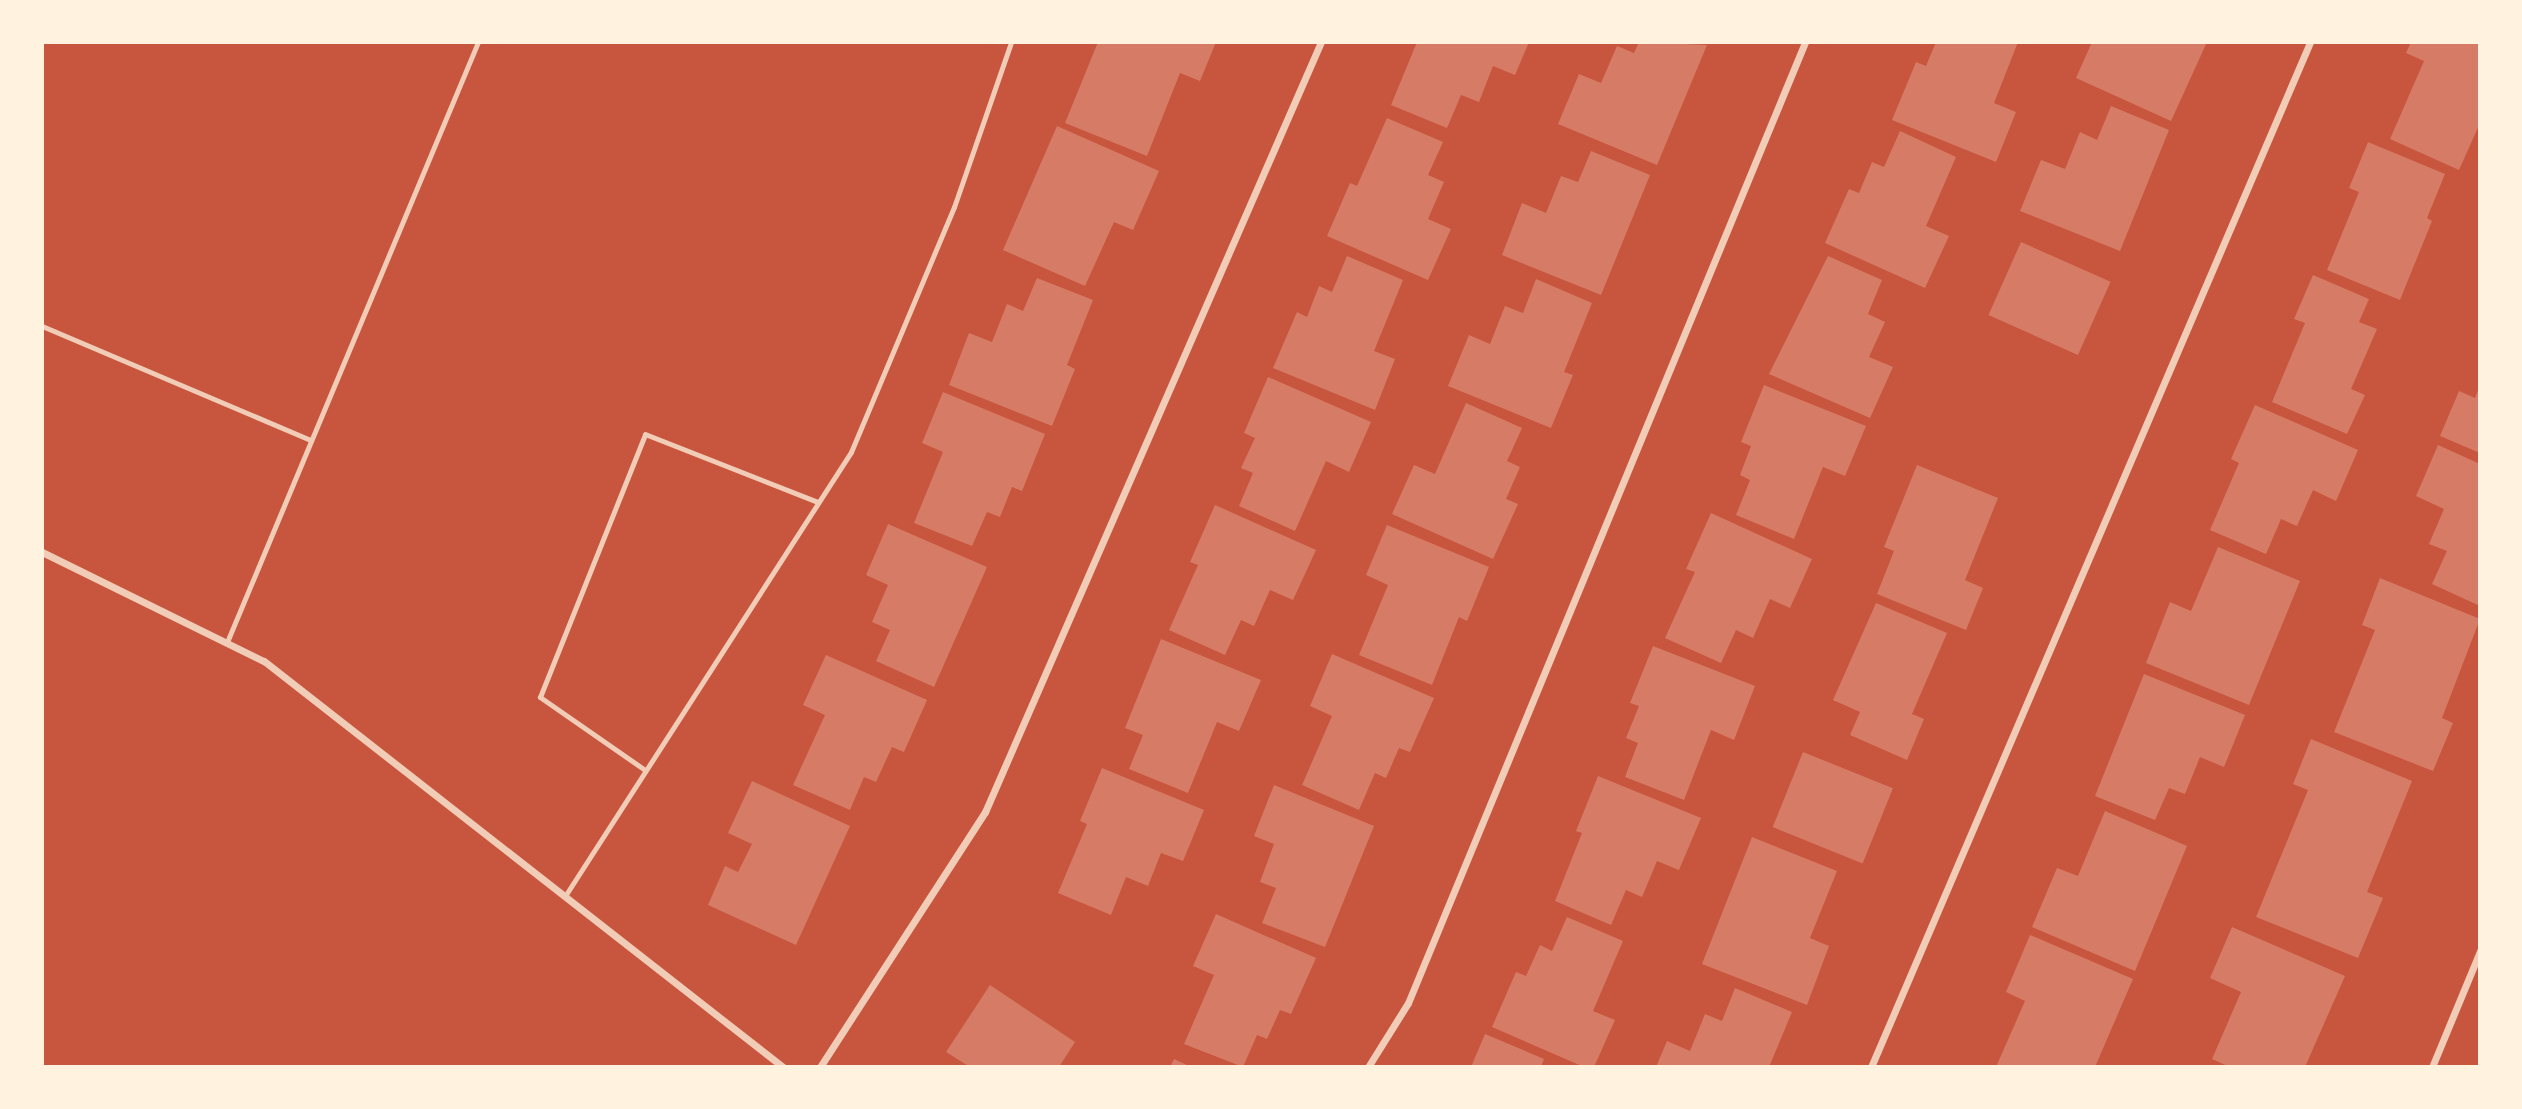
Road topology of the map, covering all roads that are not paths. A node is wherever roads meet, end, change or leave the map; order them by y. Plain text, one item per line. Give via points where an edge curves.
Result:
1 (478, 42) edge
2 (1011, 42) edge
3 (1321, 42) edge
4 (1805, 42) edge
5 (2310, 42) edge
6 (42, 326) edge
7 (310, 440) junction
8 (818, 502) junction
9 (42, 552) edge
10 (227, 642) junction
11 (645, 771) junction
12 (565, 896) junction
13 (2480, 951) edge
14 (783, 1067) edge
15 (820, 1067) edge
16 (1368, 1067) edge
17 (1871, 1067) edge
18 (2432, 1067) edge

1 - 7 lane
2 - 8 lane via 954,208 850,452
3 - 15 street via 985,811
4 - 16 street via 1408,1003
5 - 17 street
6 - 7 lane
7 - 10 lane
8 - 11 lane
8 - 11 lane via 645,434 540,697
9 - 10 street
10 - 12 street via 264,661
11 - 12 lane
12 - 14 street
13 - 18 street

